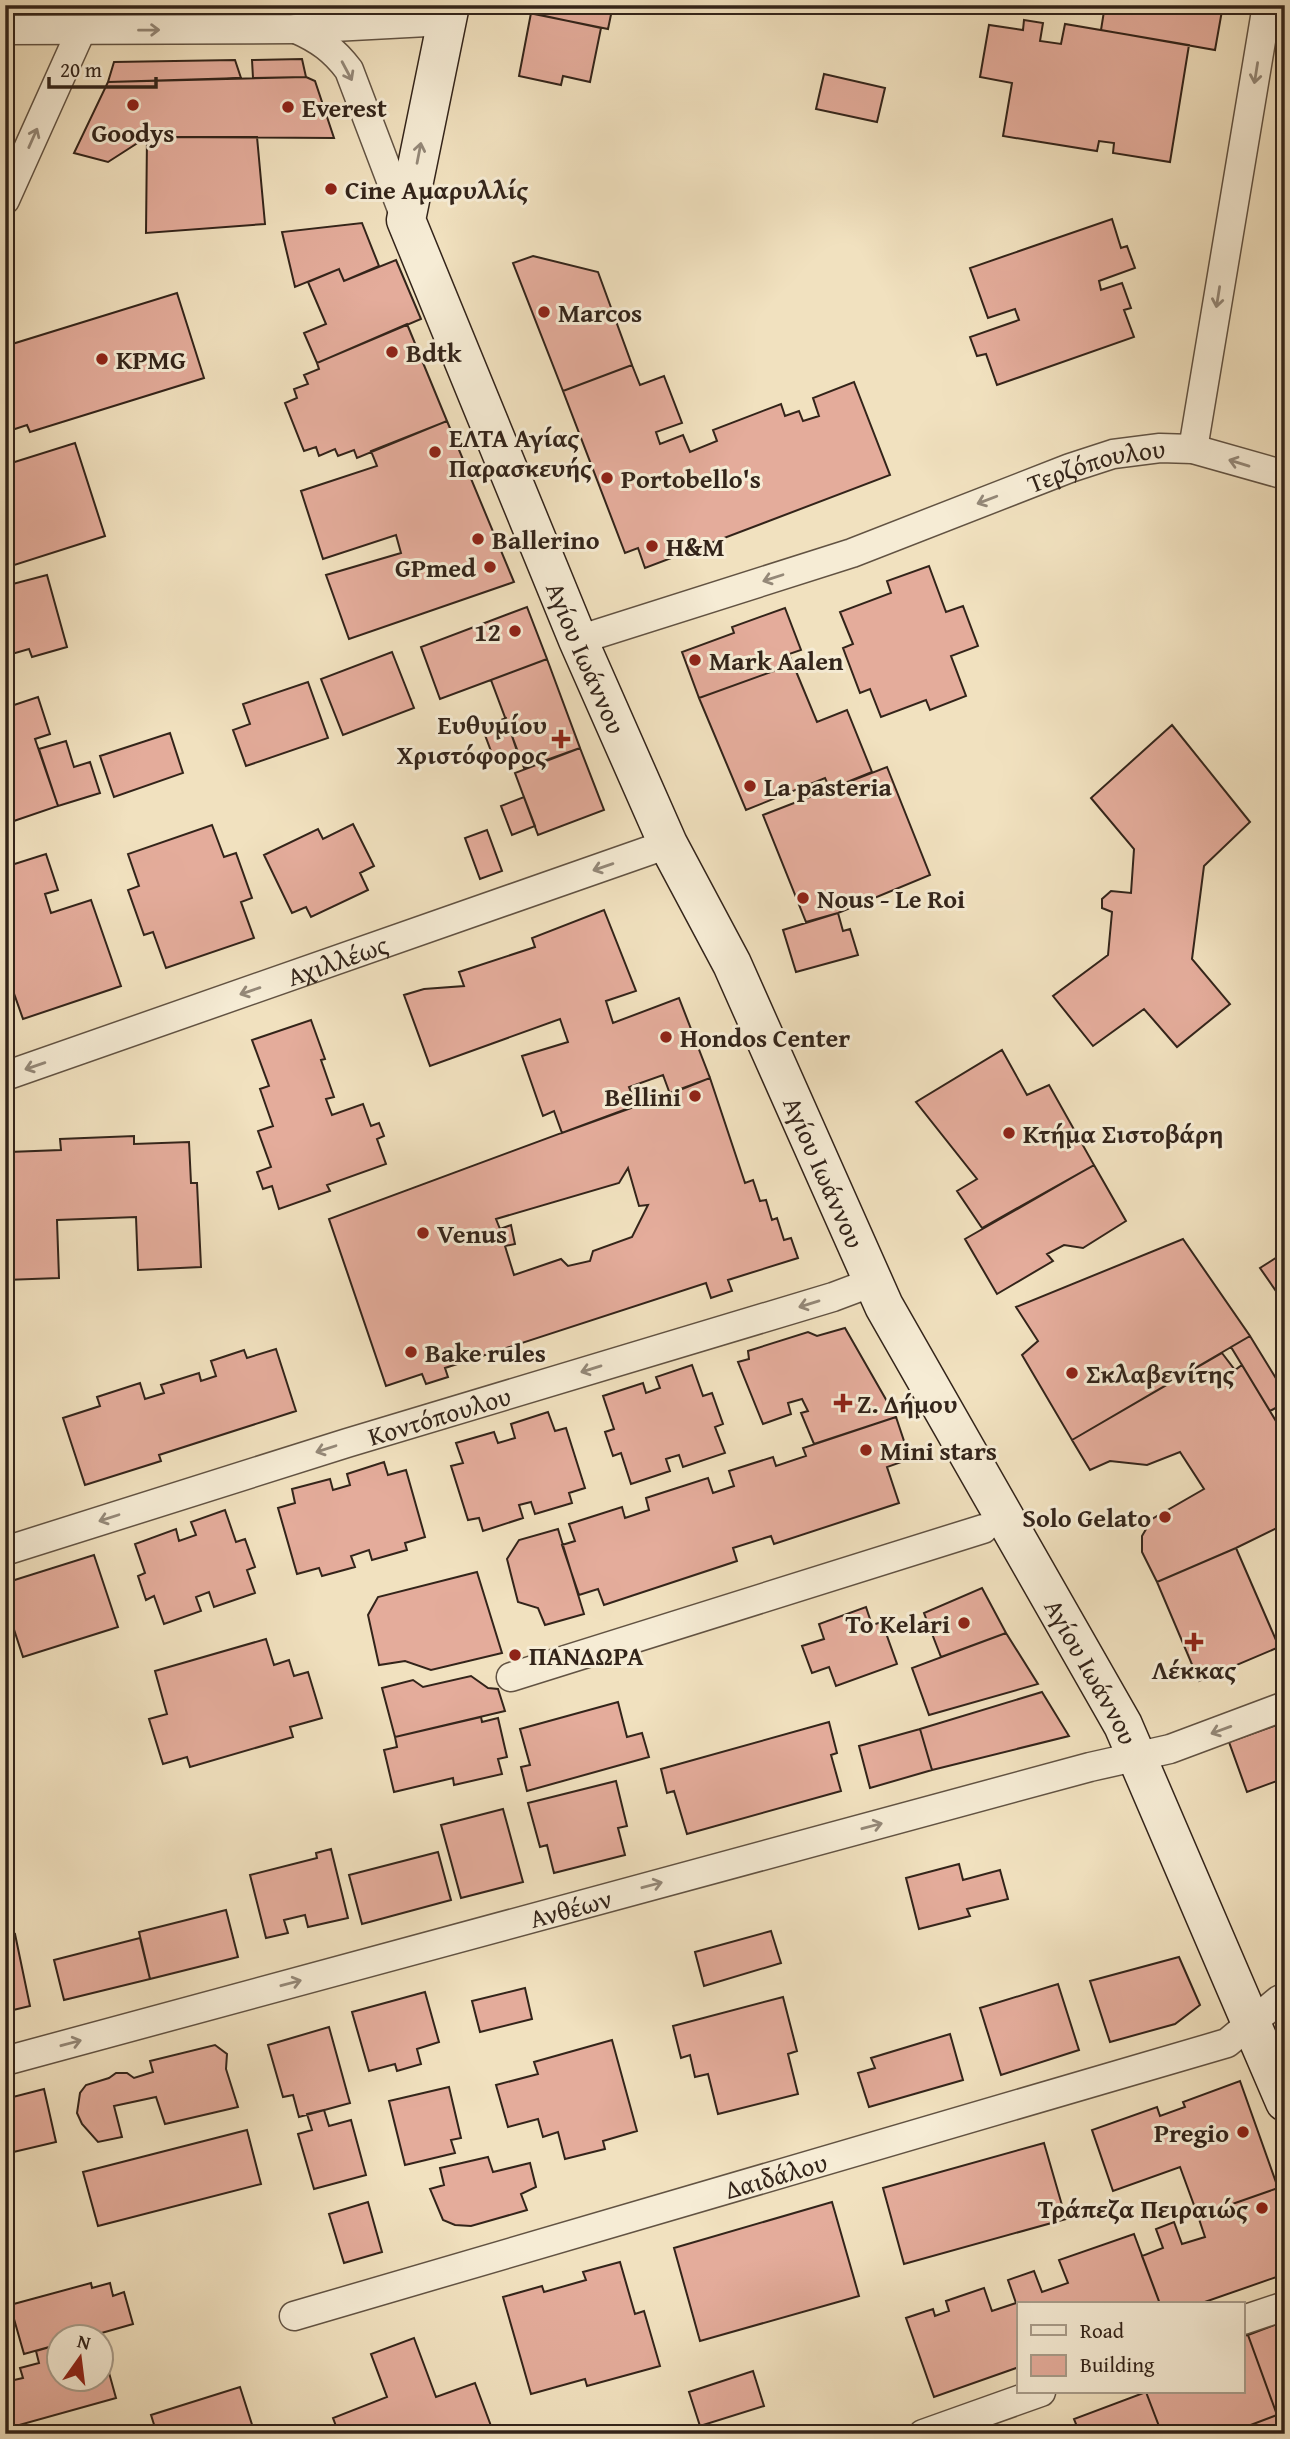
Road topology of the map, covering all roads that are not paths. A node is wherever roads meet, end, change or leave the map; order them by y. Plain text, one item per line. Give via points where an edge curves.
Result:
1 (1267, 5) edge
2 (448, 13) edge
3 (296, 29) junction
4 (5, 30) edge
5 (81, 31) junction
6 (5, 200) edge
7 (406, 220) junction
8 (1193, 449) junction
9 (1285, 475) edge
10 (578, 640) junction
11 (667, 844) junction
12 (5, 1076) edge
13 (873, 1282) junction
14 (983, 1529) dead end
15 (5, 1551) edge
16 (511, 1677) dead end
17 (1285, 1706) edge
18 (1138, 1757) junction
19 (1285, 1997) edge
20 (1251, 2023) junction
21 (5, 2060) edge
22 (1285, 2102) edge
23 (1285, 2305) edge
24 (294, 2316) dead end
25 (1244, 2320) edge
26 (1035, 2394) edge
27 (923, 2434) edge

1 -> 8 street, Τερζόπουλου
2 - 3 street
7 -> 2 street
5 -> 3 street
3 -> 7 street, Αγίου Ιωάννου via 318,39 349,70
4 - 5 street
6 -> 5 street
7 - 10 street, Αγίου Ιωάννου
9 -> 8 street
8 -> 10 street, Τερζόπουλου via 1113,454 852,553
10 - 11 street, Αγίου Ιωάννου
11 -> 12 street, Αχιλλέως
11 - 13 street, Αγίου Ιωάννου via 732,964
13 -> 15 street, Κοντόπουλου
13 - 18 street, Αγίου Ιωάννου
14 - 16 street
17 -> 18 street, Ανθέων
18 - 20 street, Αγίου Ιωάννου
21 -> 18 street, Ανθέων
19 - 20 street, Δαιδάλου
20 - 22 street, Αγίου Ιωάννου
20 - 24 street, Δαιδάλου via 1227,2043
23 - 25 street
26 - 27 street

